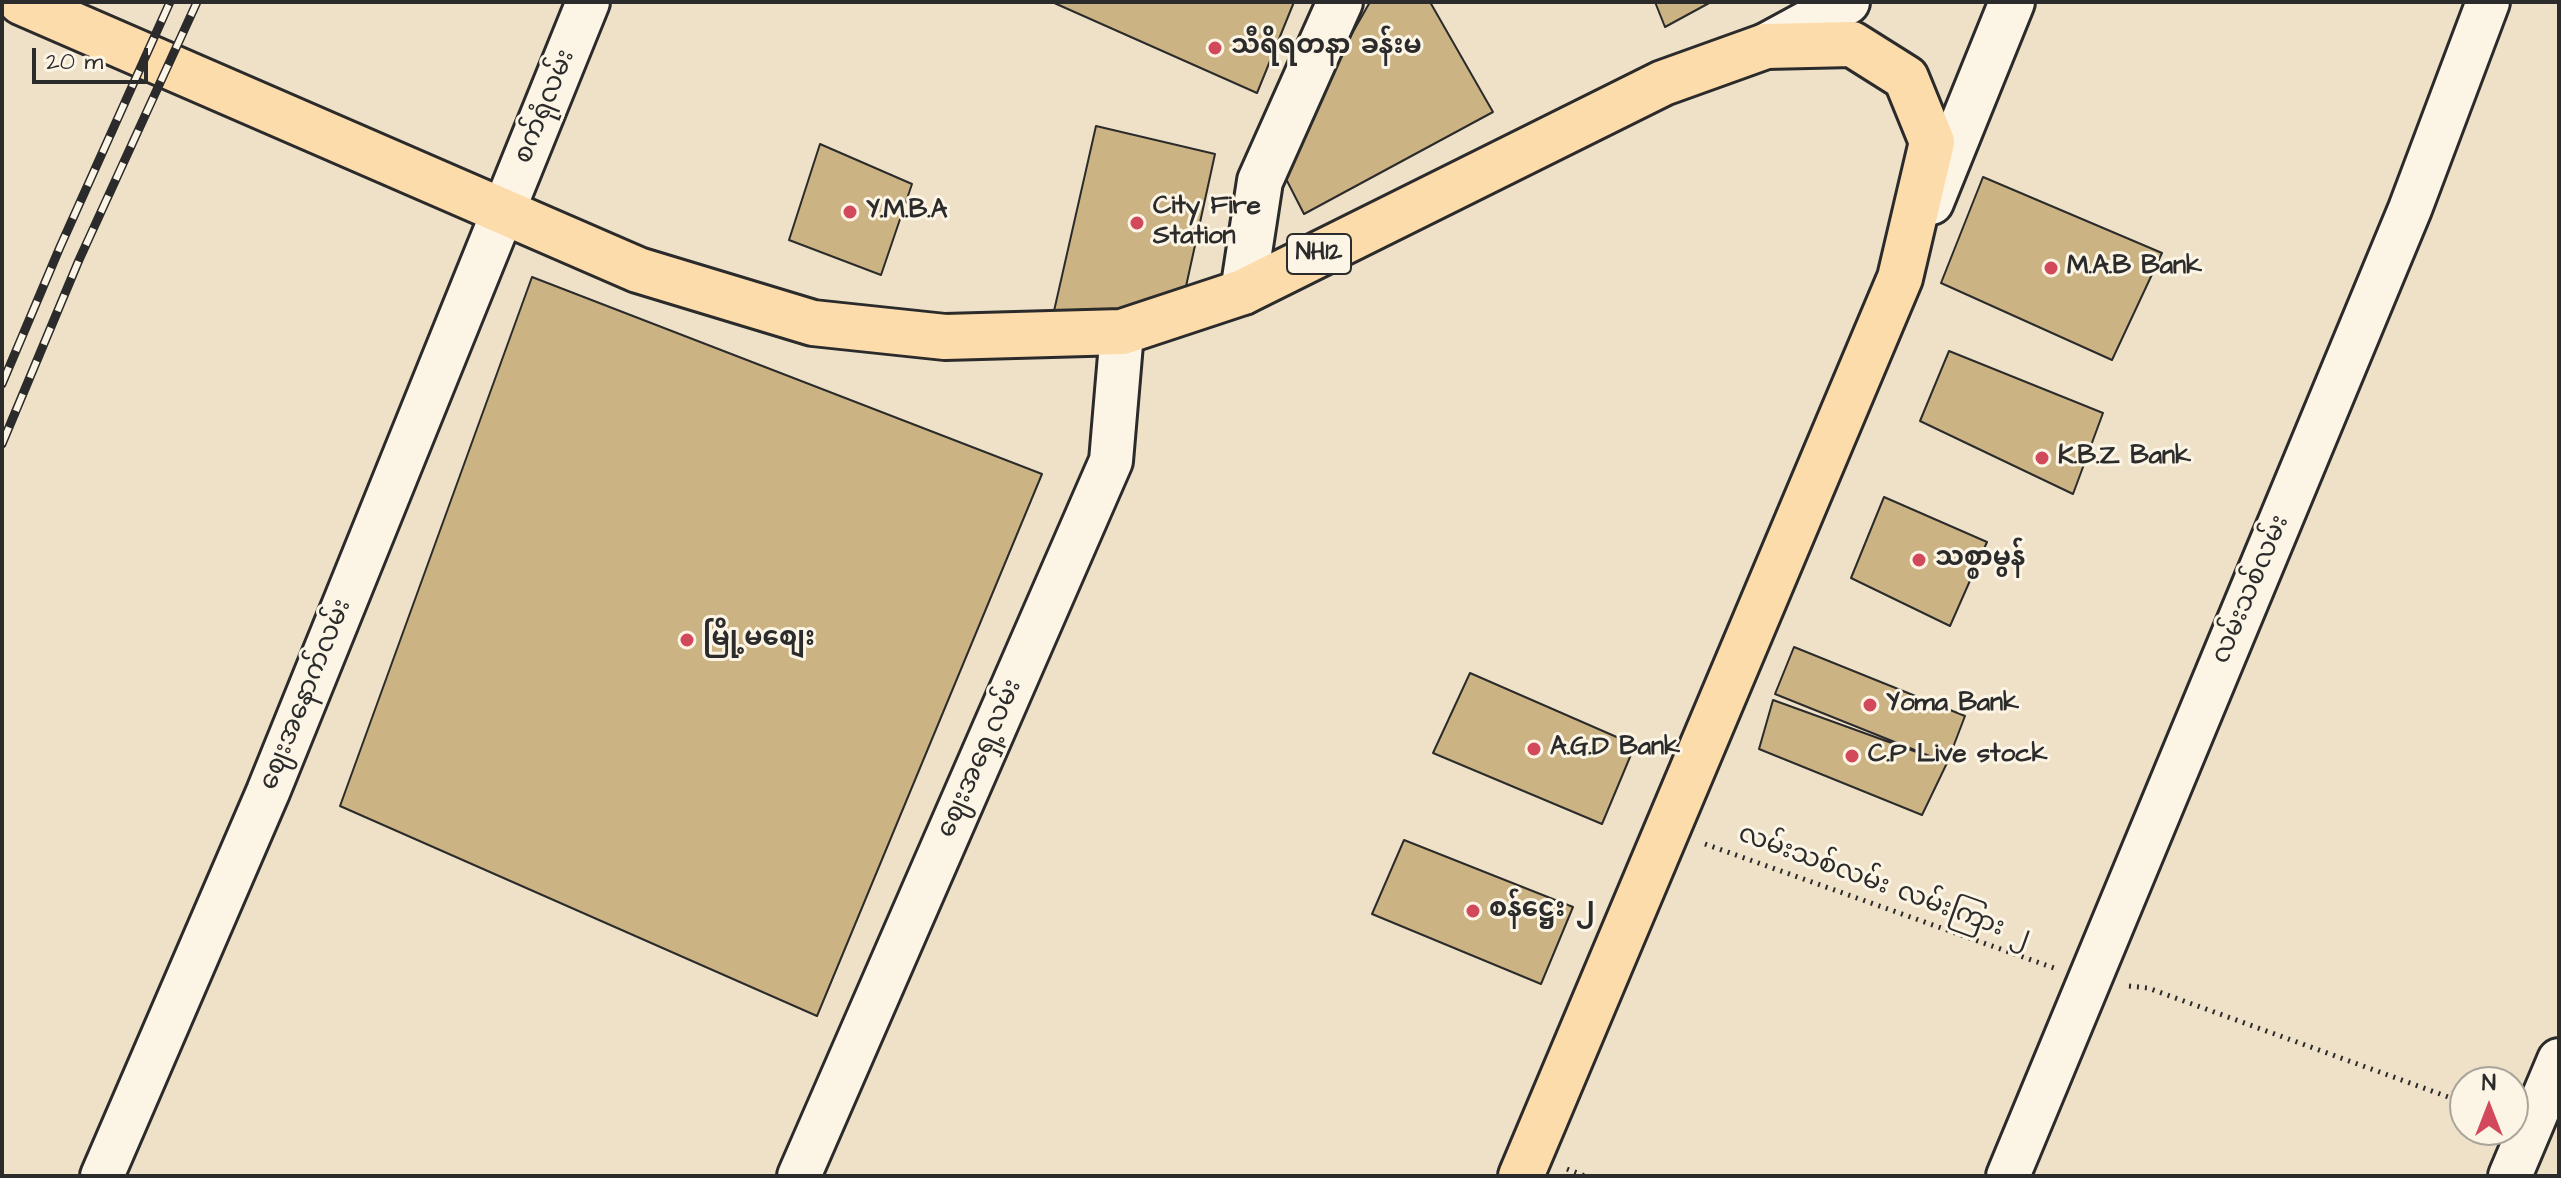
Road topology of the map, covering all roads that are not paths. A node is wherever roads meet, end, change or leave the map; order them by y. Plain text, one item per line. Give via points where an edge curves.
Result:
1 (21, 2) edge
2 (588, 2) edge
3 (1340, 2) edge
4 (1847, 2) edge
5 (2012, 2) edge
6 (2488, 2) edge
7 (1766, 46) junction
8 (504, 211) junction
9 (1900, 278) junction
10 (1243, 292) junction
11 (1122, 332) junction
12 (2559, 1060) edge
13 (102, 1176) edge
14 (799, 1176) edge
15 (1521, 1176) edge
16 (2008, 1176) edge
17 (2510, 1176) edge

1 - 8 highway, NH12
2 - 8 street, စက်ရုံလမ်း
3 - 10 main road via 1260,181
4 - 7 main road
5 - 9 main road
6 - 16 street, လမ်းသစ်လမ်း via 2410,209
7 - 9 highway, NH12 via 1852,44 1906,78 1932,142
7 - 10 highway, NH12 via 1663,83
8 - 11 highway, NH12 via 638,270 813,323 945,337
8 - 13 street, ဈေးအနောက်လမ်း via 274,777
9 - 15 highway, NH12
10 - 11 highway, NH12
11 - 14 street, ဈေးအရှေ့လမ်း via 1111,461
12 - 17 street

